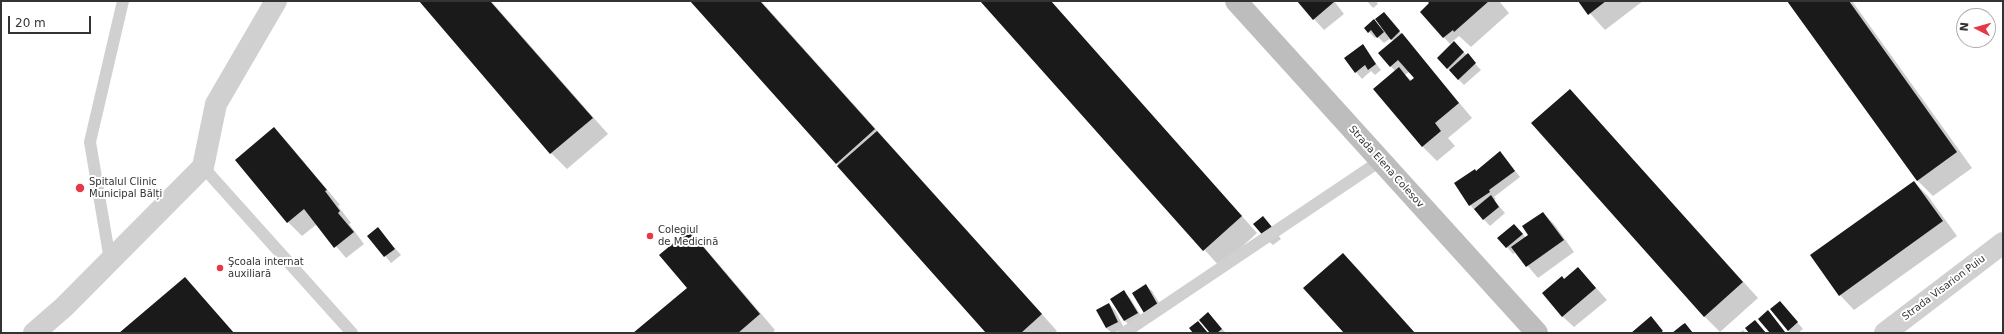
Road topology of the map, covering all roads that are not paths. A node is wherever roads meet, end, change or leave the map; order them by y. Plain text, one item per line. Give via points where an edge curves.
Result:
1 (123, 1) edge
2 (276, 1) edge
3 (1236, 1) edge
4 (1380, 161) junction
5 (203, 167) junction
6 (2003, 243) edge
7 (110, 260) junction
8 (34, 333) edge
9 (352, 333) edge
10 (1124, 333) edge
11 (1536, 333) edge
12 (1885, 333) edge

1 - 7 lane via 90,142
2 - 5 street via 216,104
3 - 4 street, Strada Elena Colesov
4 - 10 lane
4 - 11 street, Strada Elena Colesov
5 - 7 street
5 - 9 lane
6 - 12 street, Strada Visarion Puiu
7 - 8 street via 64,307

